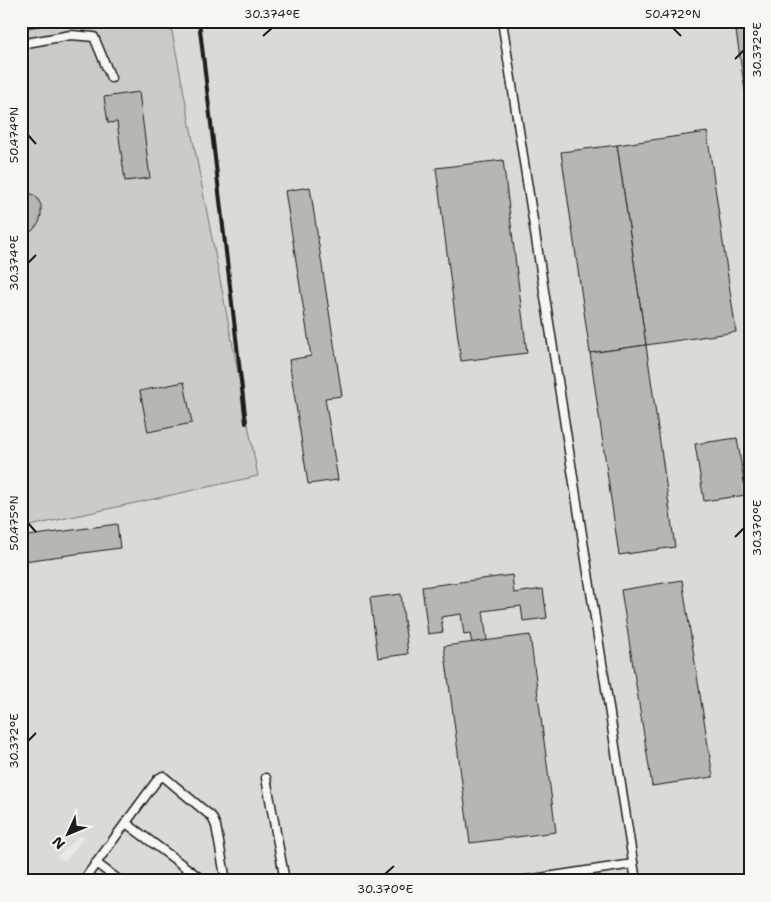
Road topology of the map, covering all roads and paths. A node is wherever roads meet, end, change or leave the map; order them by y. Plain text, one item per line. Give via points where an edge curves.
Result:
1 (502, 21) edge
2 (21, 44) edge
3 (111, 78) dead end
4 (266, 778) dead end
5 (126, 823) junction
6 (96, 863) junction
7 (633, 864) junction
8 (83, 881) edge
9 (120, 881) edge
10 (204, 881) edge
11 (226, 881) edge
12 (285, 881) edge
13 (520, 881) edge
14 (636, 881) edge

1 - 7 lane
2 - 3 lane via 71,35 94,37
4 - 12 lane
5 - 6 lane
5 - 10 lane
5 - 11 lane via 158,779 166,776 212,817
6 - 8 lane
6 - 9 lane
7 - 13 lane
7 - 14 lane

